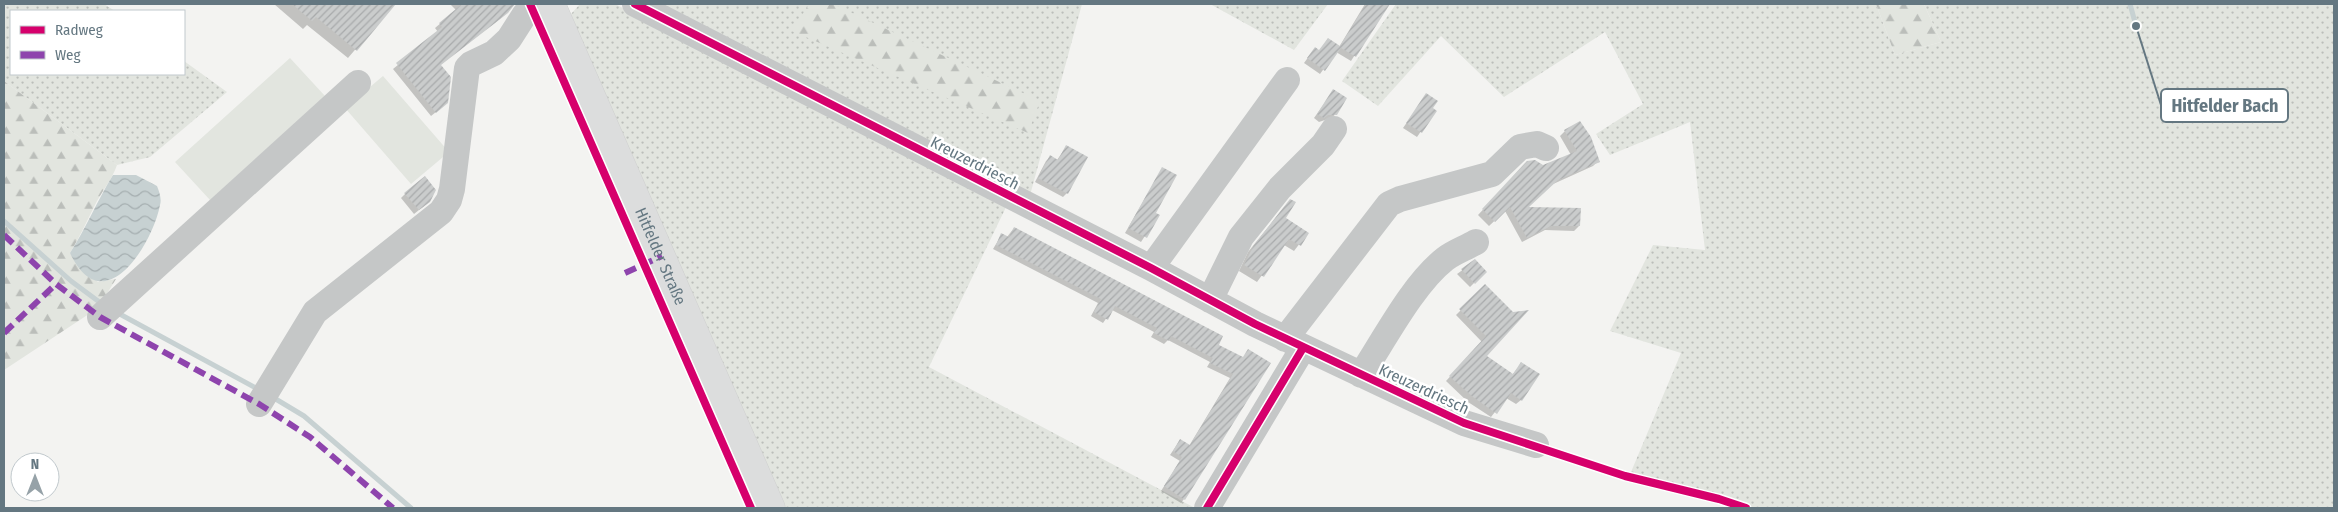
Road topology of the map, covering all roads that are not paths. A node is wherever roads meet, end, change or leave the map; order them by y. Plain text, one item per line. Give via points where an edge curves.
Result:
1 (543, 4) edge
2 (551, 4) edge
3 (635, 4) edge
4 (1287, 80) dead end
5 (358, 83) dead end
6 (1334, 129) dead end
7 (1546, 148) dead end
8 (1476, 242) dead end
9 (1151, 268) junction
10 (1210, 300) junction
11 (100, 317) dead end
12 (1294, 343) junction
13 (1361, 375) junction
14 (259, 404) dead end
15 (1536, 446) dead end
16 (771, 508) edge
17 (1207, 508) edge

1 - 14 street via 525,14 509,39 494,53 467,68 452,189 441,212 315,312
2 - 16 main road, Hitfelder Straße
3 - 9 street, Kreuzerdriesch
4 - 9 street
5 - 11 street
6 - 10 street via 1241,237
7 - 12 street via 1537,144 1520,147 1492,174 1389,204
8 - 13 street via 1445,259 1424,281
9 - 10 street, Kreuzerdriesch
10 - 12 street, Kreuzerdriesch
12 - 13 street, Kreuzerdriesch
12 - 17 street
13 - 15 street, Kreuzerdriesch via 1464,423

